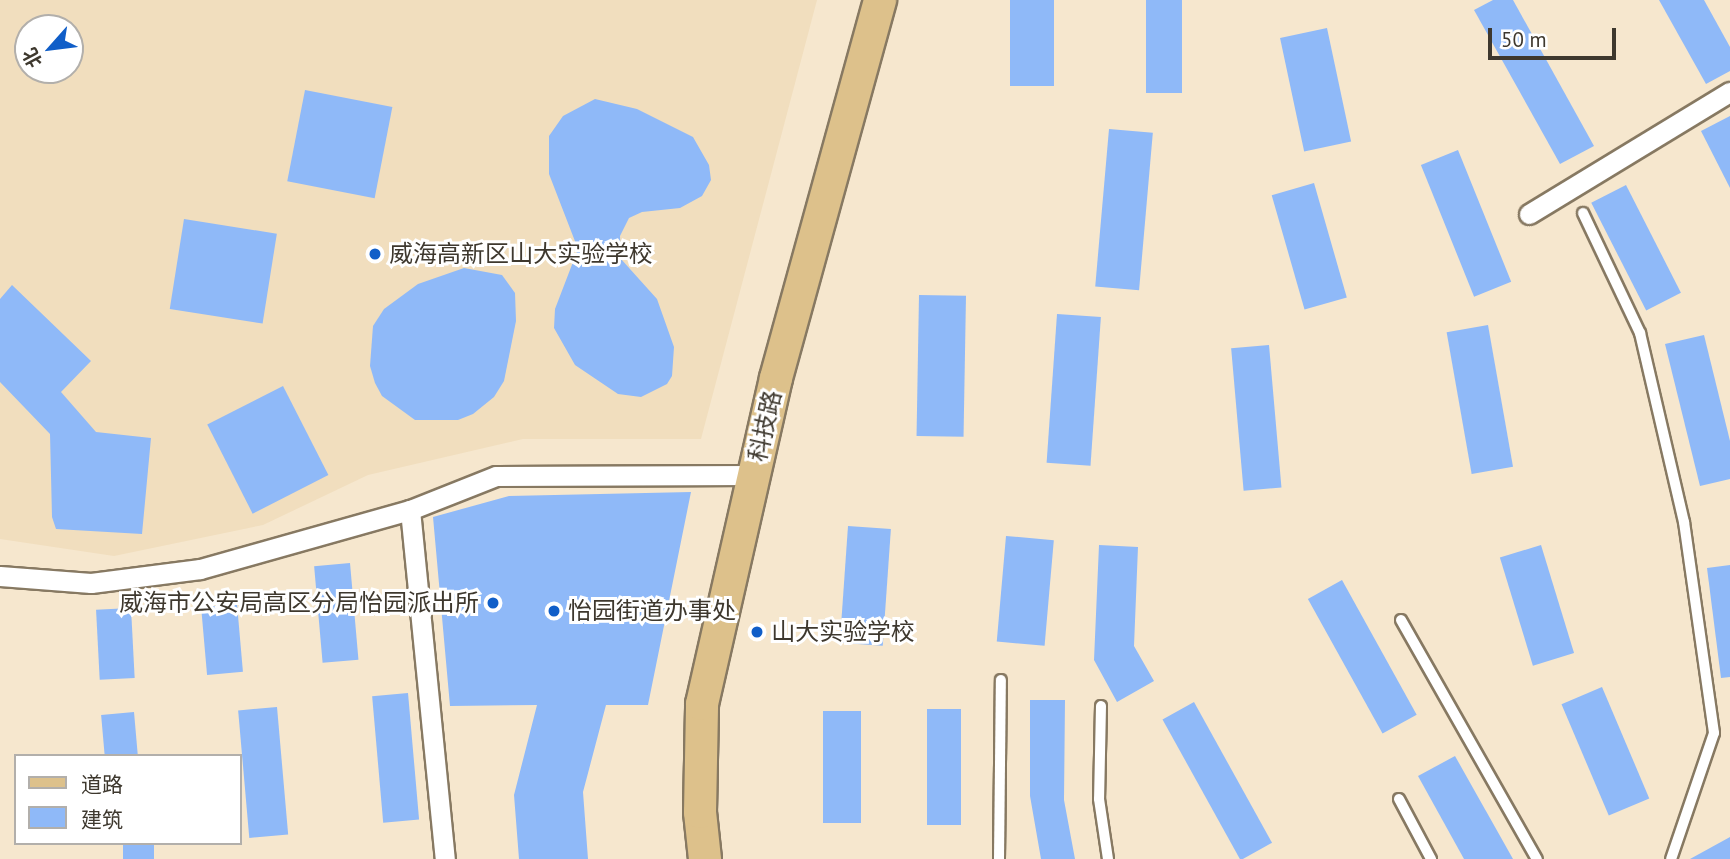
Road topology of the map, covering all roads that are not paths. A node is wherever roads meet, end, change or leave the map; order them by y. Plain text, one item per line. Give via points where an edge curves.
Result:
1 (880, 0) edge
2 (1730, 92) edge
3 (1583, 213) dead end
4 (1529, 214) dead end
5 (753, 475) junction
6 (410, 510) junction
7 (0, 576) edge
8 (1401, 620) dead end
9 (1001, 680) dead end
10 (1101, 706) dead end
11 (1399, 799) dead end
12 (445, 859) edge
13 (705, 859) edge
14 (999, 859) edge
15 (1108, 859) edge
16 (1431, 859) edge
17 (1537, 859) edge
18 (1671, 859) edge

1 - 5 main road, 科技路
2 - 4 street
3 - 18 lane via 1640,333 1684,522 1714,733
5 - 6 street via 496,477
5 - 13 main road, 科技路 via 702,704 700,811
6 - 7 street via 200,569 91,583
6 - 12 street
8 - 17 lane
9 - 14 lane
10 - 15 lane via 1099,799
11 - 16 lane

